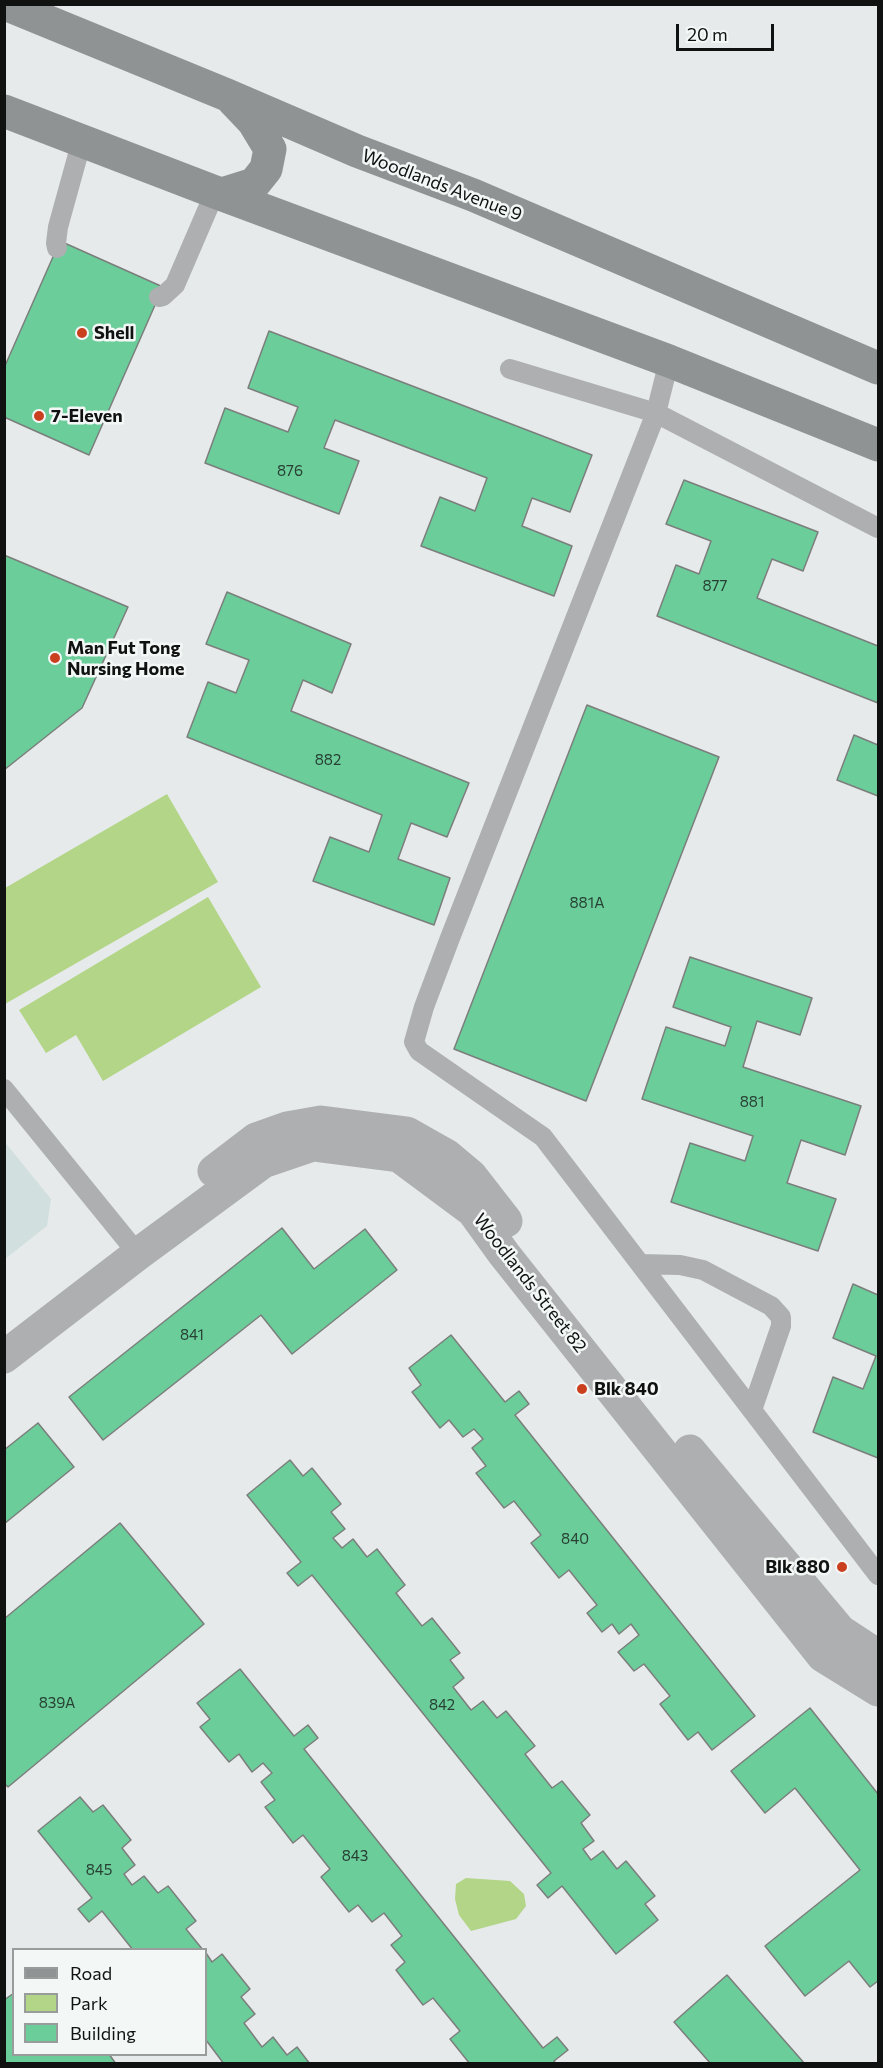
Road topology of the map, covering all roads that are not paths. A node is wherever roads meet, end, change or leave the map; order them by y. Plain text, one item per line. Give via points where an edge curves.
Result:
1 (5, 4) edge
2 (228, 95) junction
3 (4, 111) edge
4 (82, 141) junction
5 (218, 193) junction
6 (57, 248) dead end
7 (159, 297) dead end
8 (669, 360) junction
9 (879, 368) edge
10 (510, 369) dead end
11 (656, 413) junction
12 (879, 445) edge
13 (879, 528) edge
14 (4, 1089) edge
15 (131, 1247) junction
16 (641, 1264) junction
17 (4, 1331) edge
18 (4, 1357) edge
19 (752, 1410) junction
20 (879, 1575) edge
21 (879, 1656) edge
22 (879, 1690) edge

1 - 2 main road, Woodlands Avenue 9
2 - 5 main road via 253,121 270,149 266,169 254,184
2 - 9 main road, Woodlands Avenue 9
3 - 4 main road
4 - 5 main road
4 - 6 lane via 58,227
5 - 7 lane via 175,285
5 - 8 main road
8 - 11 lane
8 - 12 main road
10 - 11 lane
11 - 13 lane
11 - 16 lane via 450,938 414,1042 419,1051 543,1137
14 - 15 lane
15 - 17 street, Woodlands Street 82
15 - 18 street, Woodlands Street 82
15 - 21 street, Woodlands Street 82 via 255,1139 321,1122 407,1133 446,1155 471,1176 627,1377 840,1631
15 - 22 street, Woodlands Street 82 via 263,1162 288,1152 313,1145 399,1156 473,1211 823,1656
16 - 19 lane
16 - 19 lane via 703,1270 771,1306 781,1317
19 - 20 lane

